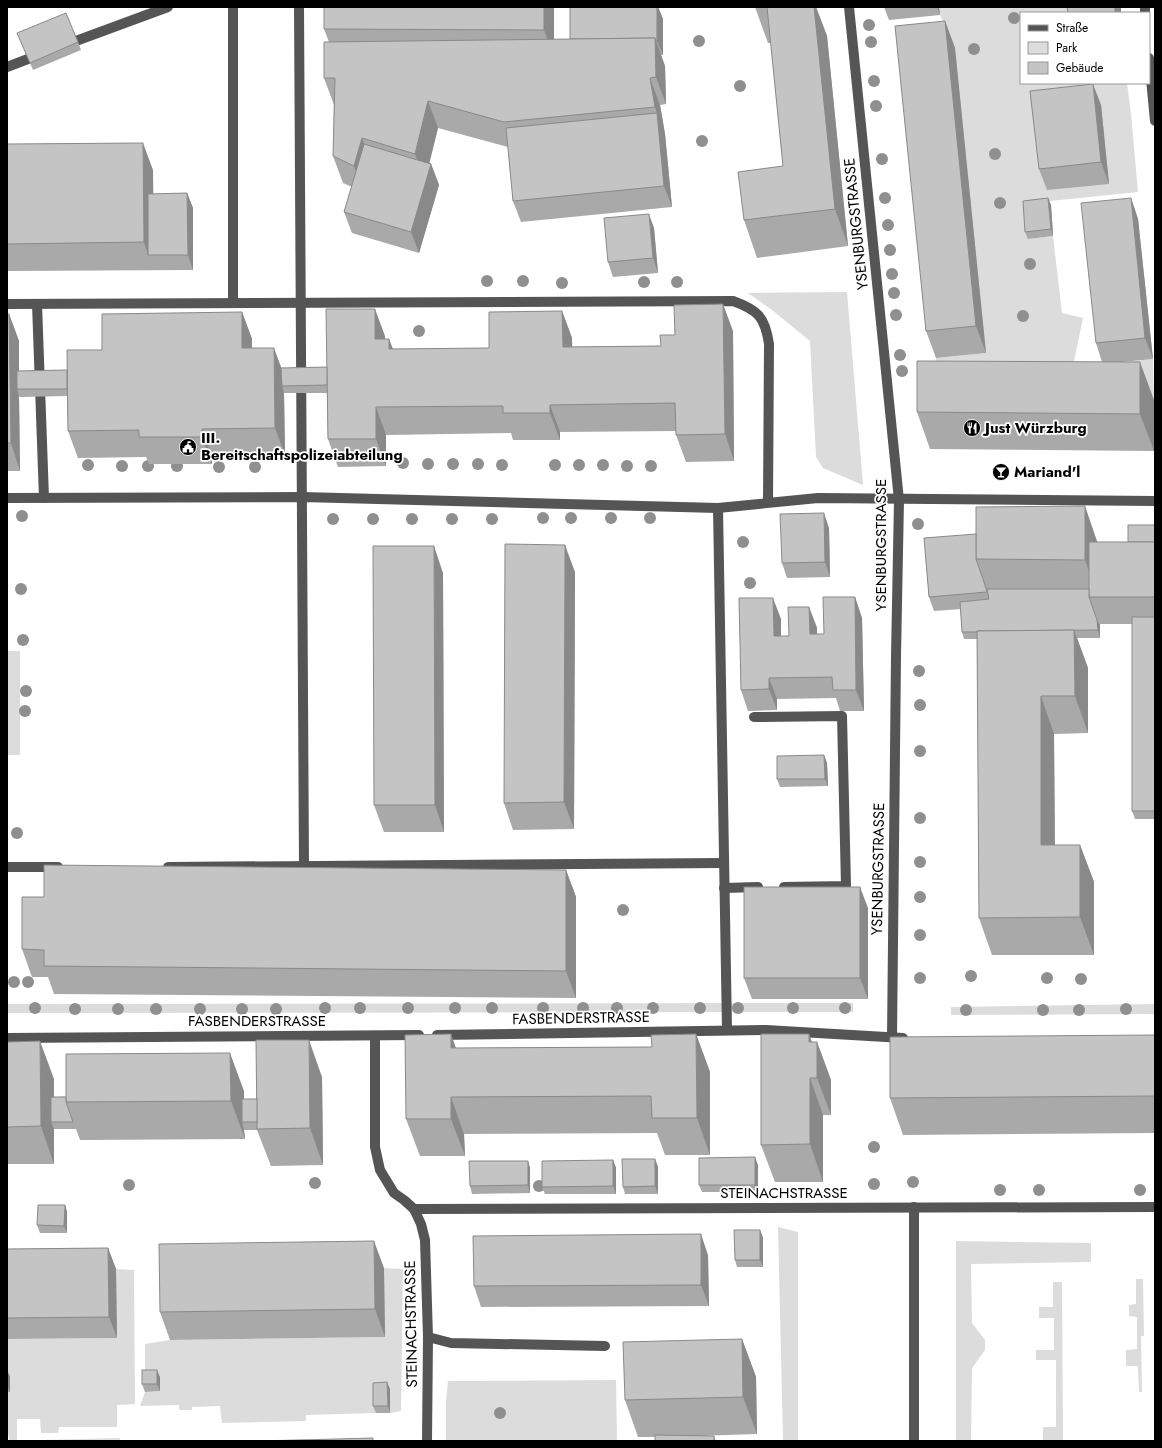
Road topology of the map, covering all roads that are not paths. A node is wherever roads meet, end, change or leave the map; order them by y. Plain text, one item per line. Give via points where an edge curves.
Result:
1 (233, 7) edge
2 (299, 7) edge
3 (849, 7) edge
4 (163, 8) edge
5 (7, 67) edge
6 (1150, 68) edge
7 (1155, 121) edge
8 (233, 303) junction
9 (300, 303) junction
10 (7, 304) edge
11 (37, 304) junction
12 (302, 497) junction
13 (7, 498) edge
14 (44, 498) junction
15 (899, 500) junction
16 (1155, 501) edge
17 (768, 502) junction
18 (718, 508) junction
19 (754, 717) dead end
20 (724, 863) junction
21 (304, 866) junction
22 (7, 867) edge
23 (70, 867) edge
24 (159, 867) edge
25 (724, 888) junction
26 (727, 1030) junction
27 (375, 1036) junction
28 (7, 1038) edge
29 (892, 1038) junction
30 (916, 1039) edge
31 (914, 1207) junction
32 (1155, 1207) edge
33 (414, 1209) junction
34 (428, 1337) junction
35 (605, 1346) dead end
36 (427, 1441) edge
37 (914, 1441) edge

1 - 8 street
2 - 9 street
3 - 15 street, YSENBURGSTRASSE
4 - 5 street
6 - 7 street
8 - 9 street
8 - 11 street
9 - 12 street
9 - 17 street via 733,301 749,307 764,323 769,344
10 - 11 street
11 - 14 street
12 - 14 street
12 - 18 street
12 - 21 street
13 - 14 street
15 - 16 street
15 - 17 street via 818,498
15 - 29 street, YSENBURGSTRASSE
17 - 18 street
18 - 20 street
19 - 25 street via 842,716 846,886
20 - 21 street
20 - 25 street
21 - 24 street
22 - 23 street
25 - 26 street
26 - 27 street, FASBENDERSTRASSE
26 - 29 street, FASBENDERSTRASSE
27 - 28 street, FASBENDERSTRASSE
27 - 33 street, STEINACHSTRASSE via 375,1147 380,1170 394,1193
29 - 30 street, FASBENDERSTRASSE
31 - 32 street, STEINACHSTRASSE
31 - 33 street, STEINACHSTRASSE
31 - 37 street
33 - 34 street, STEINACHSTRASSE via 425,1240
34 - 35 street via 451,1343
34 - 36 street, STEINACHSTRASSE

